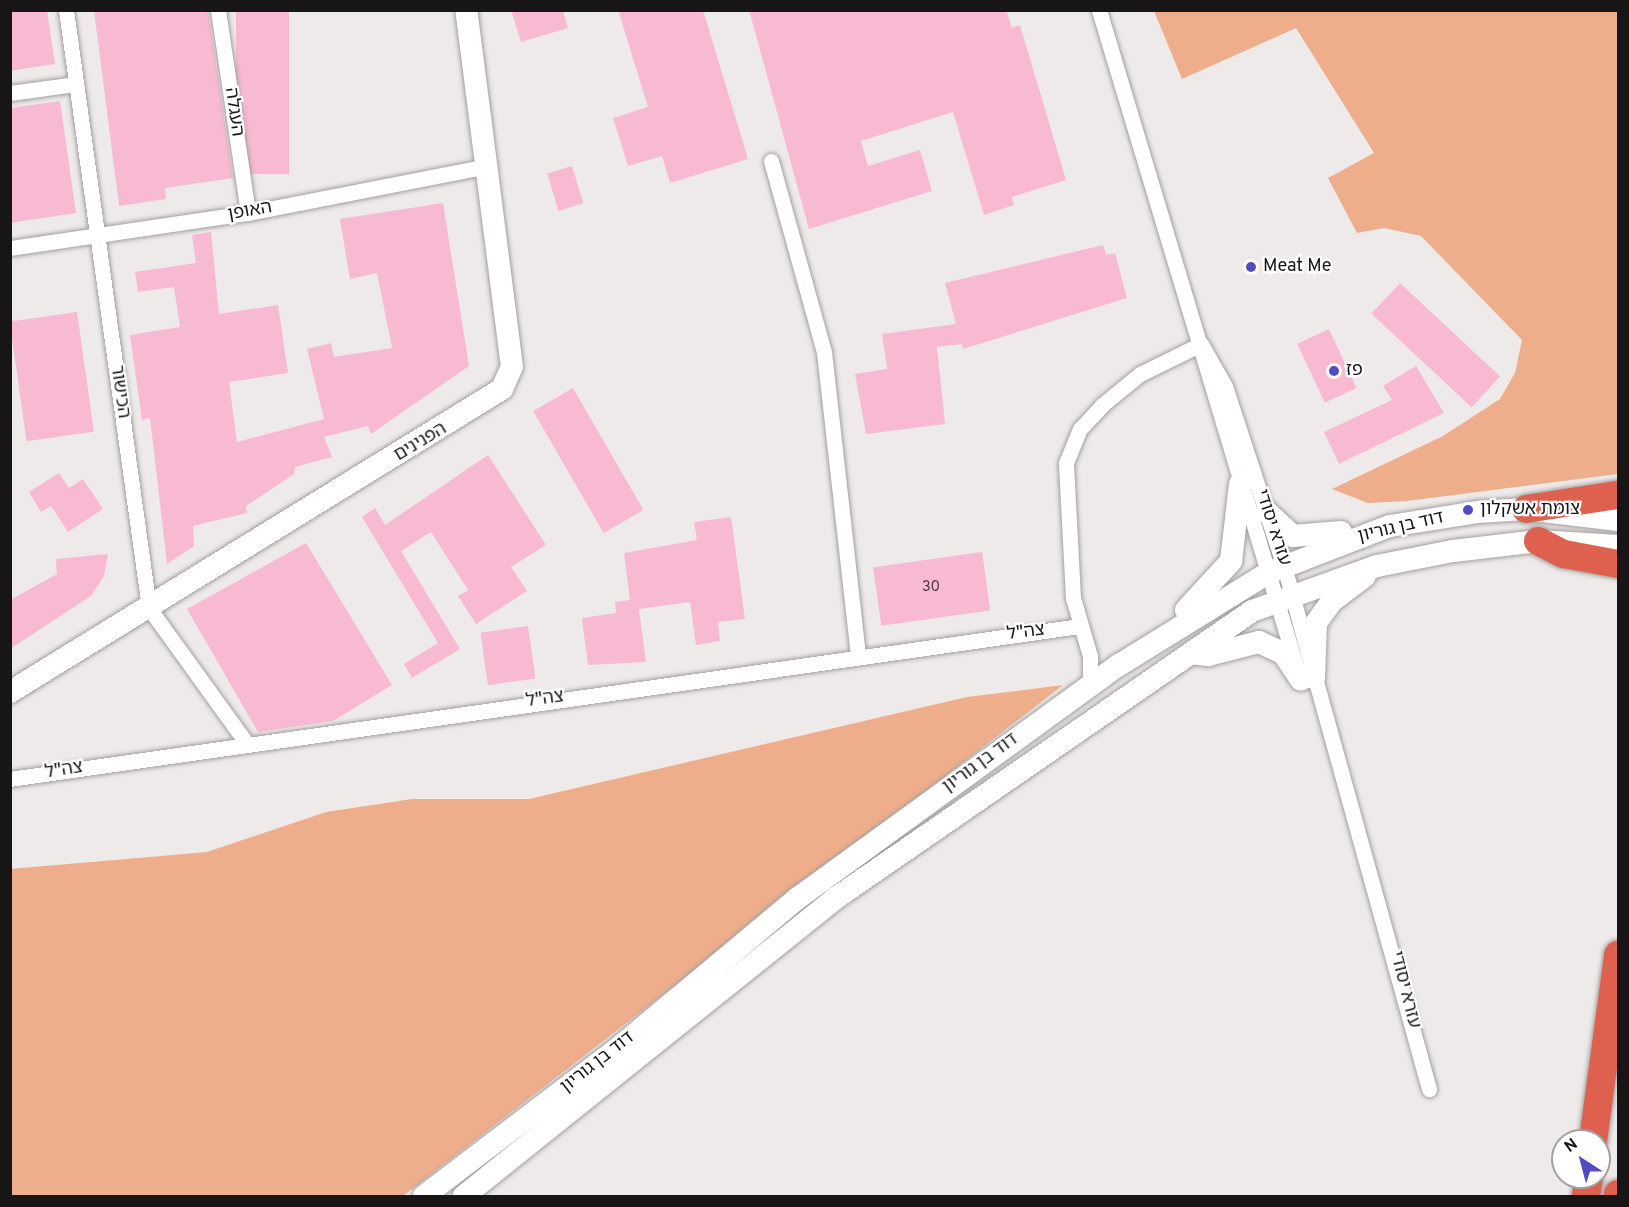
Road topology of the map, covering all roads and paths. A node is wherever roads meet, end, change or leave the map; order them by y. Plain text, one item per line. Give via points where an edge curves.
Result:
1 (66, 10) edge
2 (218, 10) edge
3 (466, 10) edge
4 (1099, 10) edge
5 (76, 84) junction
6 (10, 93) edge
7 (771, 161) dead end
8 (487, 166) junction
9 (248, 213) junction
10 (97, 236) junction
11 (10, 248) edge
12 (1201, 344) junction
13 (1240, 484) junction
14 (1618, 495) edge
15 (1526, 509) junction
16 (1267, 512) junction
17 (1618, 520) edge
18 (1390, 526) junction
19 (1538, 541) junction
20 (1618, 546) edge
21 (1618, 564) edge
22 (1377, 566) junction
23 (1276, 570) junction
24 (1283, 599) junction
25 (149, 608) junction
26 (1080, 626) junction
27 (1155, 642) junction
28 (1190, 653) junction
29 (858, 654) junction
30 (1308, 679) junction
31 (10, 692) edge
32 (1068, 702) junction
33 (247, 744) junction
34 (10, 779) edge
35 (1618, 955) edge
36 (1429, 1089) dead end
37 (1595, 1129) edge
38 (424, 1197) edge
39 (464, 1197) edge

1 - 5 street, הכישור
2 - 9 street, העגלה
3 - 8 main road, הפנינים
4 - 12 street, עזרא יסודי
5 - 6 street
5 - 10 street, הכישור
7 - 29 street via 824,352
8 - 9 street, האופן
8 - 25 main road, הפנינים via 512,367 502,389
9 - 10 street, האופן
10 - 11 street, האופן
10 - 25 street, הכישור
12 - 13 street, עזרא יסודי
12 - 16 street, עזרא יסודי via 1225,386
12 - 26 street via 1140,374 1080,429 1066,463 1064,499
13 - 23 street, עזרא יסודי
13 - 27 main road via 1231,561 1208,591
14 - 15 highway
15 - 17 main road, דוד בן גוריון
15 - 18 main road, דוד בן גוריון
16 - 18 main road via 1293,536 1309,538
16 - 23 street, עזרא יסודי
18 - 23 main road, דוד בן גוריון
19 - 20 main road, דוד בן גוריון
19 - 21 highway via 1564,554
19 - 22 main road, דוד בן גוריון
22 - 24 main road, דוד בן גוריון
22 - 30 main road via 1323,609
23 - 24 street, עזרא יסודי
23 - 27 main road, דוד בן גוריון
24 - 28 main road, דוד בן גוריון
24 - 30 street, עזרא יסודי
25 - 31 main road, הפנינים
25 - 33 street, הכישור
26 - 29 street, צה"ל
26 - 32 street via 1090,656 1090,682
27 - 32 main road, דוד בן גוריון
28 - 30 main road via 1208,655 1259,642 1283,653
28 - 39 main road, דוד בן גוריון via 836,898
29 - 33 street, צה"ל
30 - 36 street, עזרא יסודי via 1377,886
32 - 38 main road, דוד בן גוריון via 798,898 622,1045
33 - 34 street, צה"ל
35 - 37 highway

